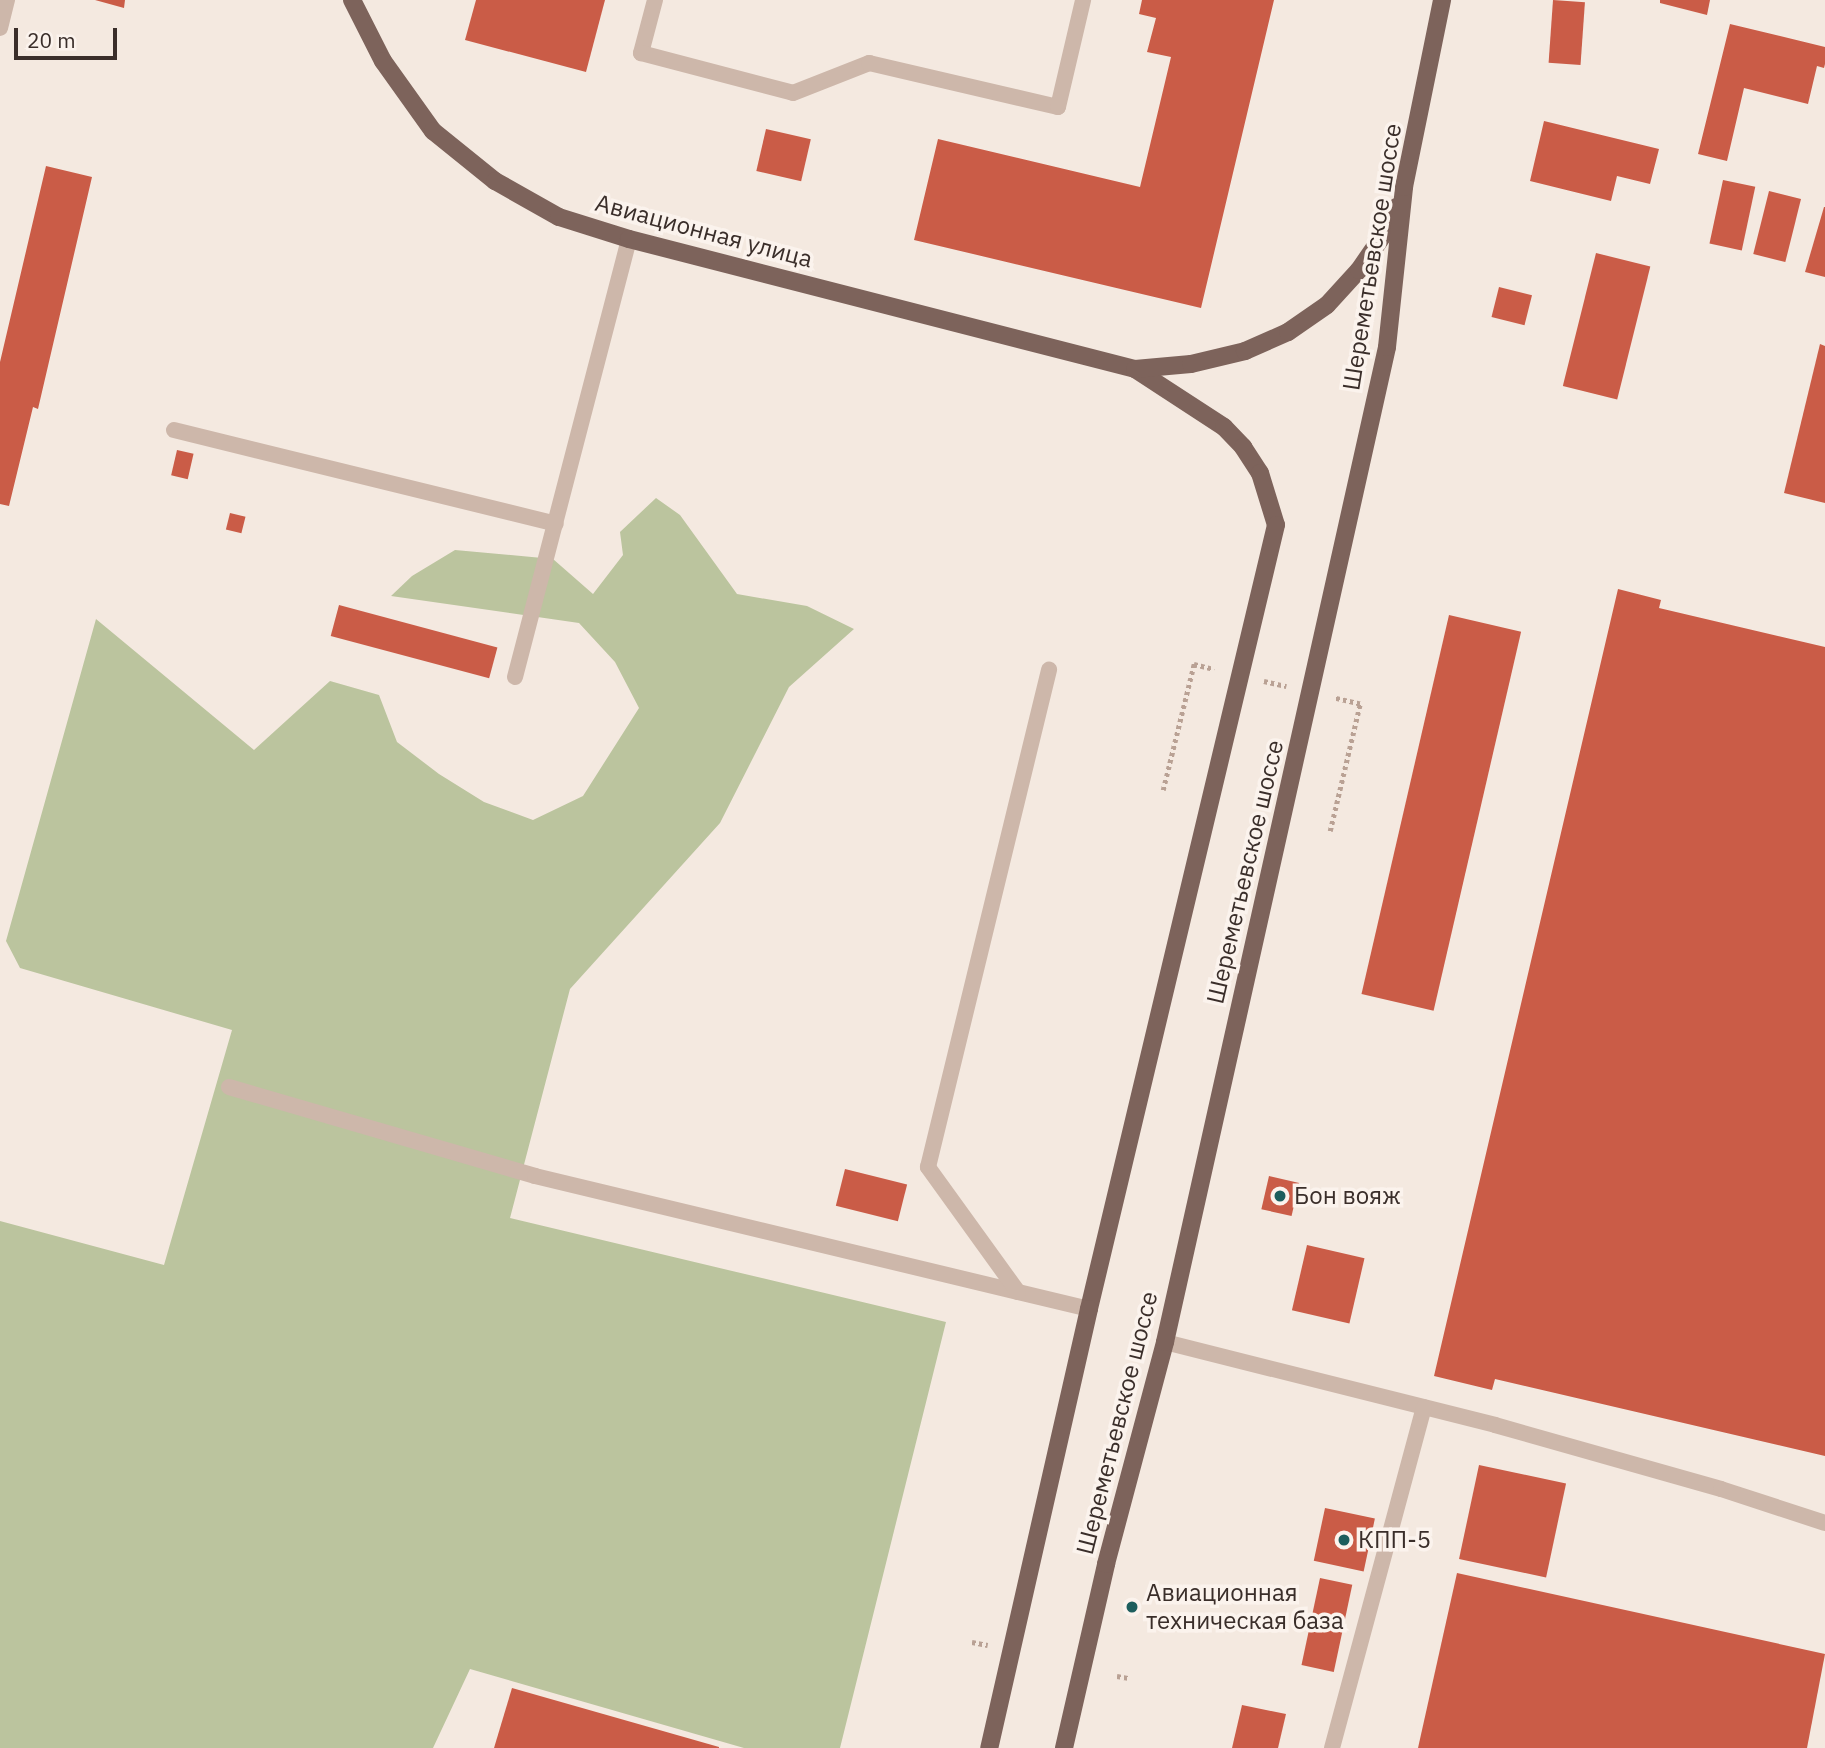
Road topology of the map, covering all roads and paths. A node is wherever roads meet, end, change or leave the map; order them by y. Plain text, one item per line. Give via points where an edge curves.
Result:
1 (6, 0) edge
2 (352, 0) edge
3 (655, 0) edge
4 (1083, 0) edge
5 (1442, 0) edge
6 (0, 28) edge
7 (1404, 187) junction
8 (629, 239) junction
9 (1135, 369) junction
10 (174, 430) dead end
11 (556, 524) junction
12 (1276, 525) joint
13 (1049, 670) dead end
14 (1219, 670) dead end
15 (515, 677) dead end
16 (1258, 679) dead end
17 (1296, 689) dead end
18 (1322, 695) dead end
19 (1163, 790) dead end
20 (1330, 831) dead end
21 (229, 1087) dead end
22 (1018, 1292) junction
23 (1089, 1309) junction
24 (1165, 1342) junction
25 (1423, 1407) junction
26 (1825, 1523) edge
27 (972, 1642) dead end
28 (990, 1646) dead end
29 (1117, 1676) dead end
30 (1128, 1678) dead end
31 (989, 1748) edge
32 (1064, 1748) edge
33 (1332, 1748) edge

1 - 6 lane
2 - 8 main road, Авиационная улица via 383,61 433,131 495,181 559,217
3 - 4 lane via 641,53 793,93 869,63 1058,107
5 - 7 main road, Шереметьевское шоссе
7 - 9 main road, Авиационная улица via 1385,231 1359,270 1327,304 1288,332 1245,351 1191,364
7 - 24 main road, Шереметьевское шоссе via 1387,347
8 - 9 main road, Авиационная улица
8 - 11 lane
9 - 12 main road, Авиационная улица via 1224,427 1243,447 1259,473
10 - 11 lane
11 - 15 lane
12 - 23 main road, Шереметьевское шоссе
13 - 22 lane via 928,1167
14 - 19 path via 1194,664
16 - 17 path
18 - 20 path via 1360,704
21 - 22 lane via 535,1175
22 - 23 lane
23 - 31 main road, Шереметьевское шоссе
24 - 25 lane
24 - 32 main road, Шереметьевское шоссе via 1106,1564
25 - 26 lane via 1721,1489
25 - 33 lane
27 - 28 path
29 - 30 path

